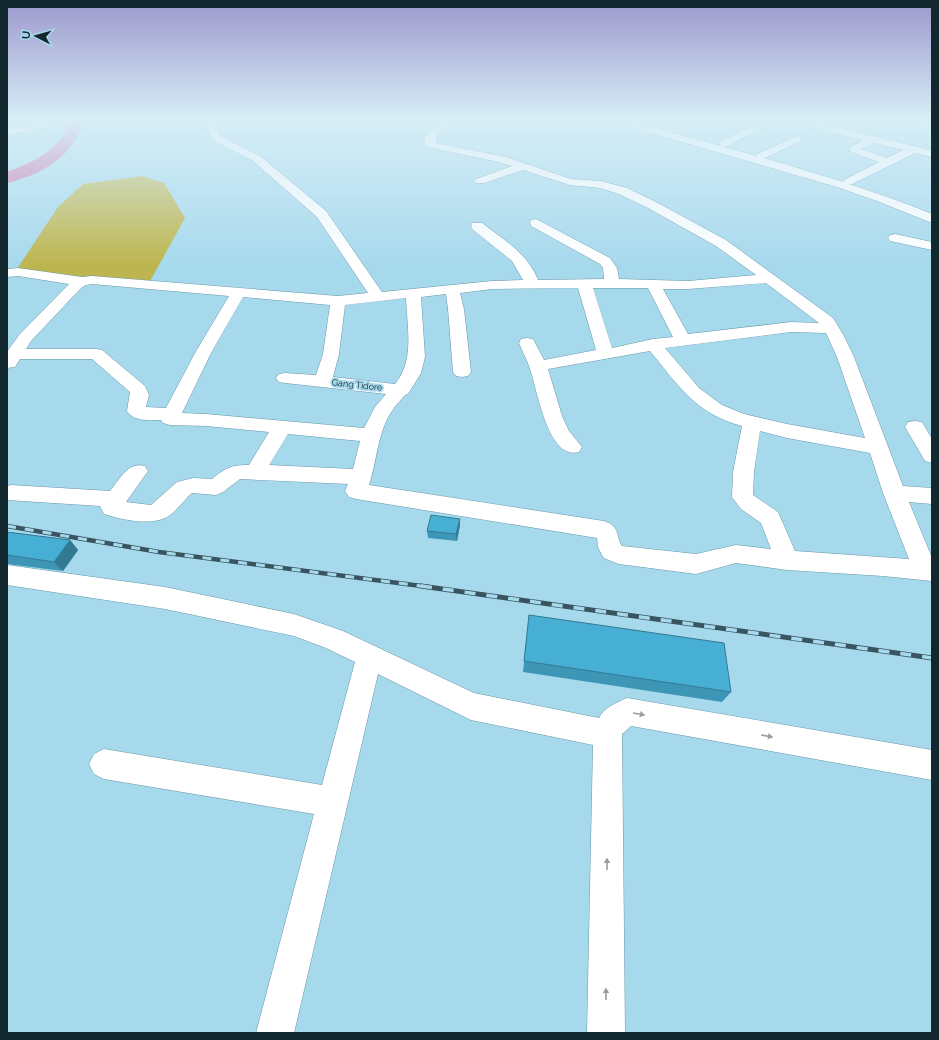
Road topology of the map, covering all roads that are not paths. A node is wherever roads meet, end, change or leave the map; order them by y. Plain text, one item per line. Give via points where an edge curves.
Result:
1 (267, 168) edge
2 (519, 168) edge
3 (528, 168) edge
4 (786, 168) edge
5 (800, 168) edge
6 (877, 168) edge
7 (480, 181) dead end
8 (848, 182) junction
9 (932, 212) edge
10 (932, 219) edge
11 (536, 223) dead end
12 (478, 226) dead end
13 (895, 238) dead end
14 (932, 246) edge
15 (7, 273) edge
16 (768, 278) junction
17 (82, 281) junction
18 (584, 283) junction
19 (612, 283) junction
20 (532, 284) junction
21 (654, 285) junction
22 (452, 289) junction
23 (238, 293) junction
24 (413, 294) junction
25 (378, 297) junction
26 (338, 301) junction
27 (832, 328) junction
28 (682, 340) junction
29 (527, 343) dead end
30 (653, 344) junction
31 (605, 353) junction
32 (11, 360) edge
33 (538, 366) junction
34 (462, 372) dead end
35 (285, 378) dead end
36 (322, 381) junction
37 (402, 390) junction
38 (172, 414) junction
39 (752, 422) junction
40 (282, 427) junction
41 (915, 427) dead end
42 (372, 435) junction
43 (572, 447) dead end
44 (878, 447) junction
45 (932, 456) edge
46 (138, 471) dead end
47 (255, 472) junction
48 (362, 477) junction
49 (10, 493) dead end
50 (894, 493) junction
51 (932, 496) edge
52 (115, 500) junction
53 (787, 560) junction
54 (928, 571) edge
55 (7, 575) edge
56 (369, 657) junction
57 (608, 734) junction
58 (104, 764) dead end
59 (932, 765) edge
60 (332, 802) junction
61 (276, 1033) edge
62 (606, 1033) edge

1 - 25 main road via 322,214
2 - 7 main road
3 - 16 main road via 570,182 602,185 623,191 721,243
4 - 10 main road via 868,194
5 - 8 main road
6 - 8 main road
8 - 9 main road
11 - 19 main road via 605,262 610,268
12 - 20 main road via 512,254 528,273
13 - 14 main road
15 - 17 main road via 18,272
16 - 21 main road via 688,285
16 - 27 main road via 827,321
17 - 23 main road
17 - 32 main road via 25,338
18 - 19 main road
18 - 20 main road
18 - 31 main road
19 - 21 main road
20 - 22 main road
21 - 28 main road
22 - 24 main road
22 - 34 main road
23 - 26 main road
23 - 38 main road
24 - 25 main road
24 - 37 main road via 417,357 414,371
25 - 26 main road
26 - 36 main road, Gang Tidore via 331,354
27 - 28 main road via 791,327
27 - 44 main road
28 - 30 main road
29 - 33 main road
30 - 31 main road
30 - 39 main road via 693,392 715,409
31 - 33 main road
32 - 38 main road via 96,354 140,390 136,410 138,413
33 - 43 main road via 560,434
35 - 36 main road
36 - 37 main road, Gang Tidore
37 - 42 main road via 382,411
38 - 40 main road via 172,420 206,420
39 - 44 main road via 787,431
39 - 53 main road via 742,490 747,501 770,518
40 - 42 main road
40 - 47 main road
41 - 45 main road
42 - 48 main road
44 - 50 main road
46 - 52 main road
47 - 48 main road
47 - 52 main road via 235,472 216,487 197,485 183,488 158,513 112,508
48 - 53 main road via 356,490 604,530 607,533 609,548 619,555 696,564 736,554
49 - 52 main road
50 - 51 main road
50 - 54 main road
53 - 54 main road
55 - 56 main road via 165,598 289,624 334,639
56 - 57 main road via 472,706
56 - 60 main road
57 -> 59 main road via 612,724 627,712
62 -> 57 main road
58 - 60 main road
60 - 61 main road

